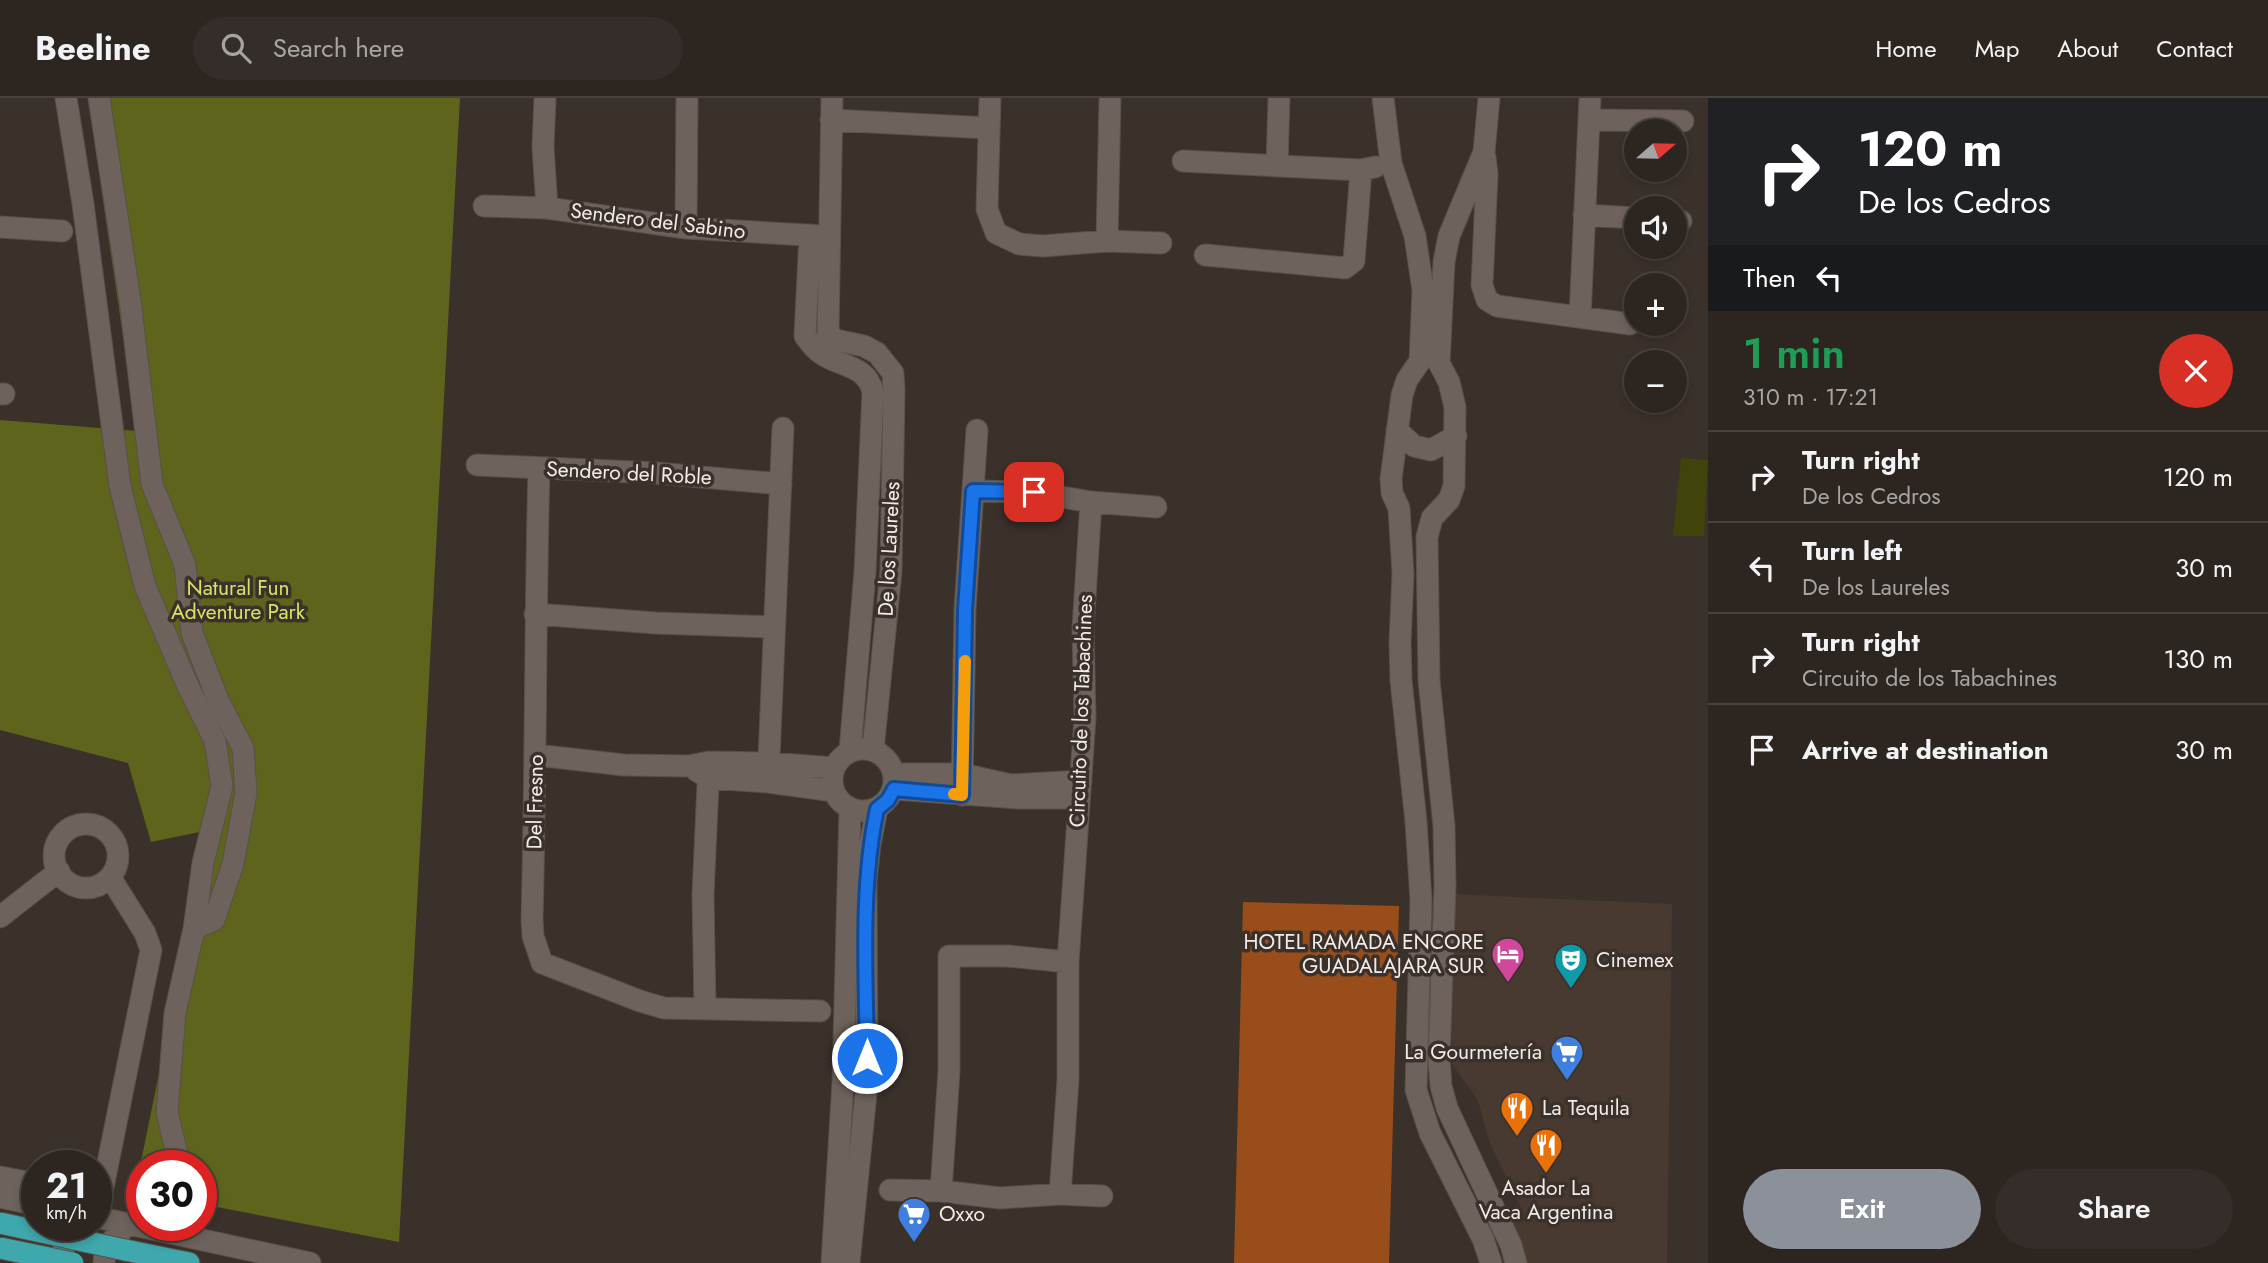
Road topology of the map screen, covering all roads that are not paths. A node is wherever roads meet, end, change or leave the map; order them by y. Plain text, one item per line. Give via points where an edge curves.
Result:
1 (66, 98) edge
2 (99, 98) edge
3 (545, 98) edge
4 (687, 98) edge
5 (832, 98) edge
6 (989, 98) edge
7 (1110, 98) edge
8 (1279, 98) edge
9 (1383, 98) edge
10 (1489, 98) edge
11 (1590, 98) edge
12 (831, 120) junction
13 (1589, 120) junction
14 (1624, 120) edge
15 (989, 128) junction
16 (1484, 152) junction
17 (1183, 161) dead end
18 (1391, 163) junction
19 (1277, 165) junction
20 (1361, 170) junction
21 (484, 206) dead end
22 (547, 208) junction
23 (1584, 215) junction
24 (1624, 217) edge
25 (0, 227) edge
26 (686, 228) junction
27 (62, 231) dead end
28 (820, 236) junction
29 (1415, 236) junction
30 (1449, 236) junction
31 (1107, 240) junction
32 (1161, 243) dead end
33 (1205, 255) dead end
34 (1580, 317) junction
35 (1624, 323) edge
36 (783, 428) dead end
37 (977, 430) dead end
38 (1397, 430) junction
39 (1456, 436) junction
40 (477, 466) dead end
41 (539, 468) junction
42 (781, 484) junction
43 (973, 491) junction
44 (1091, 502) junction
45 (1156, 506) dead end
46 (1398, 516) junction
47 (1432, 518) junction
48 (536, 614) junction
49 (774, 627) junction
50 (873, 750) junction
51 (850, 751) junction
52 (536, 755) junction
53 (834, 768) junction
54 (702, 769) junction
55 (768, 772) junction
56 (894, 781) junction
57 (962, 785) junction
58 (834, 791) junction
59 (1080, 791) junction
60 (850, 809) junction
61 (877, 809) junction
62 (59, 871) junction
63 (110, 877) junction
64 (0, 917) edge
65 (194, 929) junction
66 (1068, 962) junction
67 (705, 1008) junction
68 (820, 1010) dead end
69 (843, 1082) junction
70 (867, 1083) junction
71 (110, 1150) edge
72 (176, 1150) edge
73 (0, 1177) edge
74 (21, 1181) edge
75 (891, 1190) dead end
76 (941, 1191) junction
77 (1060, 1194) junction
78 (1102, 1196) dead end
79 (0, 1197) edge
80 (845, 1201) junction
81 (21, 1202) edge
82 (0, 1223) edge
83 (126, 1230) edge
84 (217, 1239) edge
85 (33, 1241) edge
86 (65, 1241) edge
87 (0, 1248) edge
88 (28, 1263) edge
89 (60, 1263) edge
90 (73, 1263) edge
91 (104, 1263) edge
92 (189, 1263) edge
93 (310, 1263) edge
94 (832, 1263) edge
95 (849, 1263) edge
96 (1491, 1263) edge
97 (1516, 1263) edge

1 - 65 street via 120,486 145,586 215,741 222,786 202,863
2 - 65 street via 152,484 185,565 192,633 243,748 246,793 233,864 214,920
3 - 22 street
4 - 26 street
5 - 12 street
6 - 15 street
7 - 31 street
8 - 19 street
9 - 18 street
10 - 16 street
11 - 13 street
12 - 15 street
12 - 28 street
13 - 14 street
13 - 23 street
15 - 31 street via 987,209 996,233 1031,245
16 - 30 street
16 - 34 street via 1482,285 1487,300 1497,306
17 - 19 street
18 - 20 street
18 - 29 street
19 - 20 street
20 - 33 street via 1354,261 1345,268
21 - 22 street, Sendero del Sabino
22 - 26 street, Sendero del Sabino
23 - 24 street
23 - 34 street
25 - 27 street
26 - 28 street, Sendero del Sabino
28 - 50 street, De los Laureles via 828,334 877,353 893,373 891,571
28 - 51 street, De los Laureles via 805,336 823,355 860,370 873,392 865,572
29 - 30 street via 1427,240
29 - 38 street via 1423,290 1420,361 1407,380
30 - 39 street via 1438,363 1449,382
31 - 32 street
34 - 35 street
36 - 42 street
37 - 43 street
38 - 39 street via 1414,446 1431,450
38 - 46 street via 1391,479
39 - 47 street via 1454,486 1449,500
40 - 41 street, Sendero del Roble
41 - 42 street, Sendero del Roble
41 - 48 street, Del Fresno
42 - 49 street
43 - 44 street via 1034,492
43 - 57 street via 965,610
44 - 45 street
44 - 59 street, Circuito de los Tabachines
46 - 47 street
46 - 96 street via 1403,574 1401,680 1421,901 1416,1090 1430,1133
47 - 97 street via 1427,537 1429,680 1445,855 1441,1086
48 - 49 street
48 - 52 street, Del Fresno
49 - 55 street
50 - 51 street
50 - 56 street via 889,762
51 - 53 street
52 - 54 street
52 - 67 street, Del Fresno via 532,920 542,964 640,1001
53 - 55 street
53 - 58 street
54 - 55 street
54 - 67 street
55 - 58 street
56 - 57 street
56 - 61 street via 888,800
57 - 59 street
58 - 60 street
59 - 66 street, Circuito de los Tabachines
60 - 61 street
60 - 69 street
61 - 70 street via 866,880
62 - 63 street via 70,883 86,888
62 - 63 street via 55,854 61,837 75,826 87,824 104,829 116,843 118,861
62 - 64 street
63 - 71 street via 151,950
65 - 72 street via 175,1013 167,1112
66 - 76 street via 949,956 949,1071
66 - 77 street, Circuito de los Tabachines via 1068,1080
67 - 68 street, Del Fresno
69 - 70 street
69 - 80 street
70 - 80 street
73 - 74 street
75 - 76 street
76 - 77 street via 1000,1198
77 - 78 street
79 - 81 street
80 - 94 street
80 - 95 street
82 - 92 highway, bridge
83 - 91 street via 113,1238
84 - 93 street
85 - 88 main road
86 - 89 main road
87 - 90 highway, bridge

